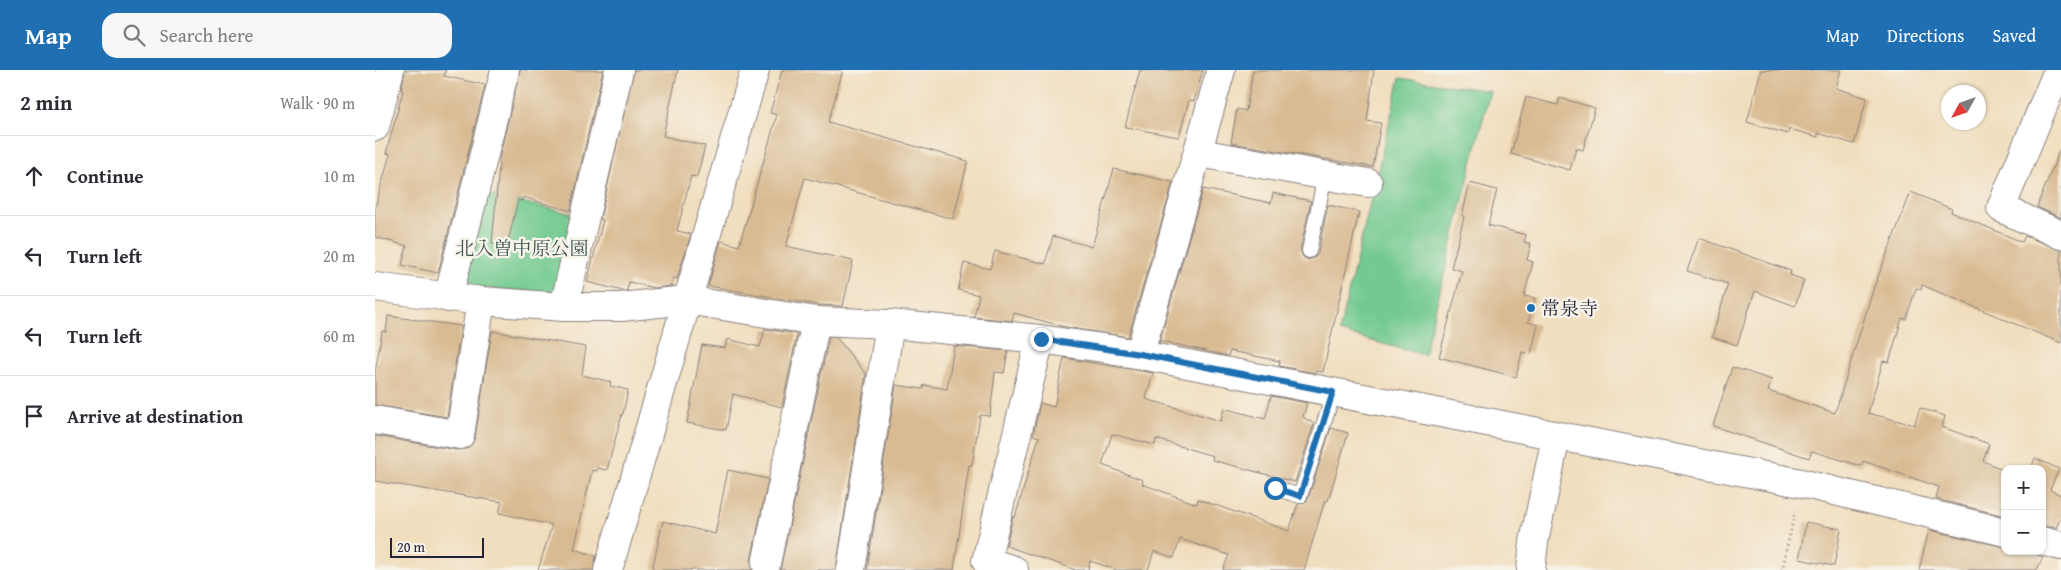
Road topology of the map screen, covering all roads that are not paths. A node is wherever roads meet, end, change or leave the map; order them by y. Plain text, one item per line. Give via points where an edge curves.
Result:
1 (390, 70) edge
2 (505, 70) edge
3 (619, 70) edge
4 (755, 70) edge
5 (1221, 70) edge
6 (2058, 70) edge
7 (375, 127) edge
8 (1199, 153) junction
9 (1325, 176) junction
10 (1367, 183) dead end
11 (2061, 234) edge
12 (1309, 252) dead end
13 (375, 287) edge
14 (448, 298) junction
15 (686, 300) junction
16 (481, 301) junction
17 (564, 307) junction
18 (816, 322) junction
19 (890, 324) junction
20 (1041, 339) junction
21 (1140, 354) junction
22 (1333, 392) junction
23 (375, 420) edge
24 (1556, 437) junction
25 (1275, 488) dead end
26 (2001, 531) edge
27 (2046, 542) edge
28 (2061, 546) edge
29 (766, 564) dead end
30 (608, 570) edge
31 (851, 570) edge
32 (1014, 570) edge
33 (1531, 570) edge

1 - 7 street
2 - 14 street
3 - 17 street
4 - 15 street
5 - 8 street
6 - 11 street via 2001,208
8 - 9 street
8 - 21 street
9 - 10 street
9 - 12 lane
13 - 14 street
14 - 16 street
15 - 17 street via 621,307
15 - 18 street
15 - 30 street
16 - 17 street
16 - 23 street via 460,435
18 - 19 street
18 - 29 street
19 - 20 street
19 - 31 street
20 - 21 street
20 - 32 street via 986,561
21 - 22 street
22 - 24 street
22 - 25 lane via 1300,496
24 - 26 street via 1801,483
24 - 33 street
27 - 28 street

